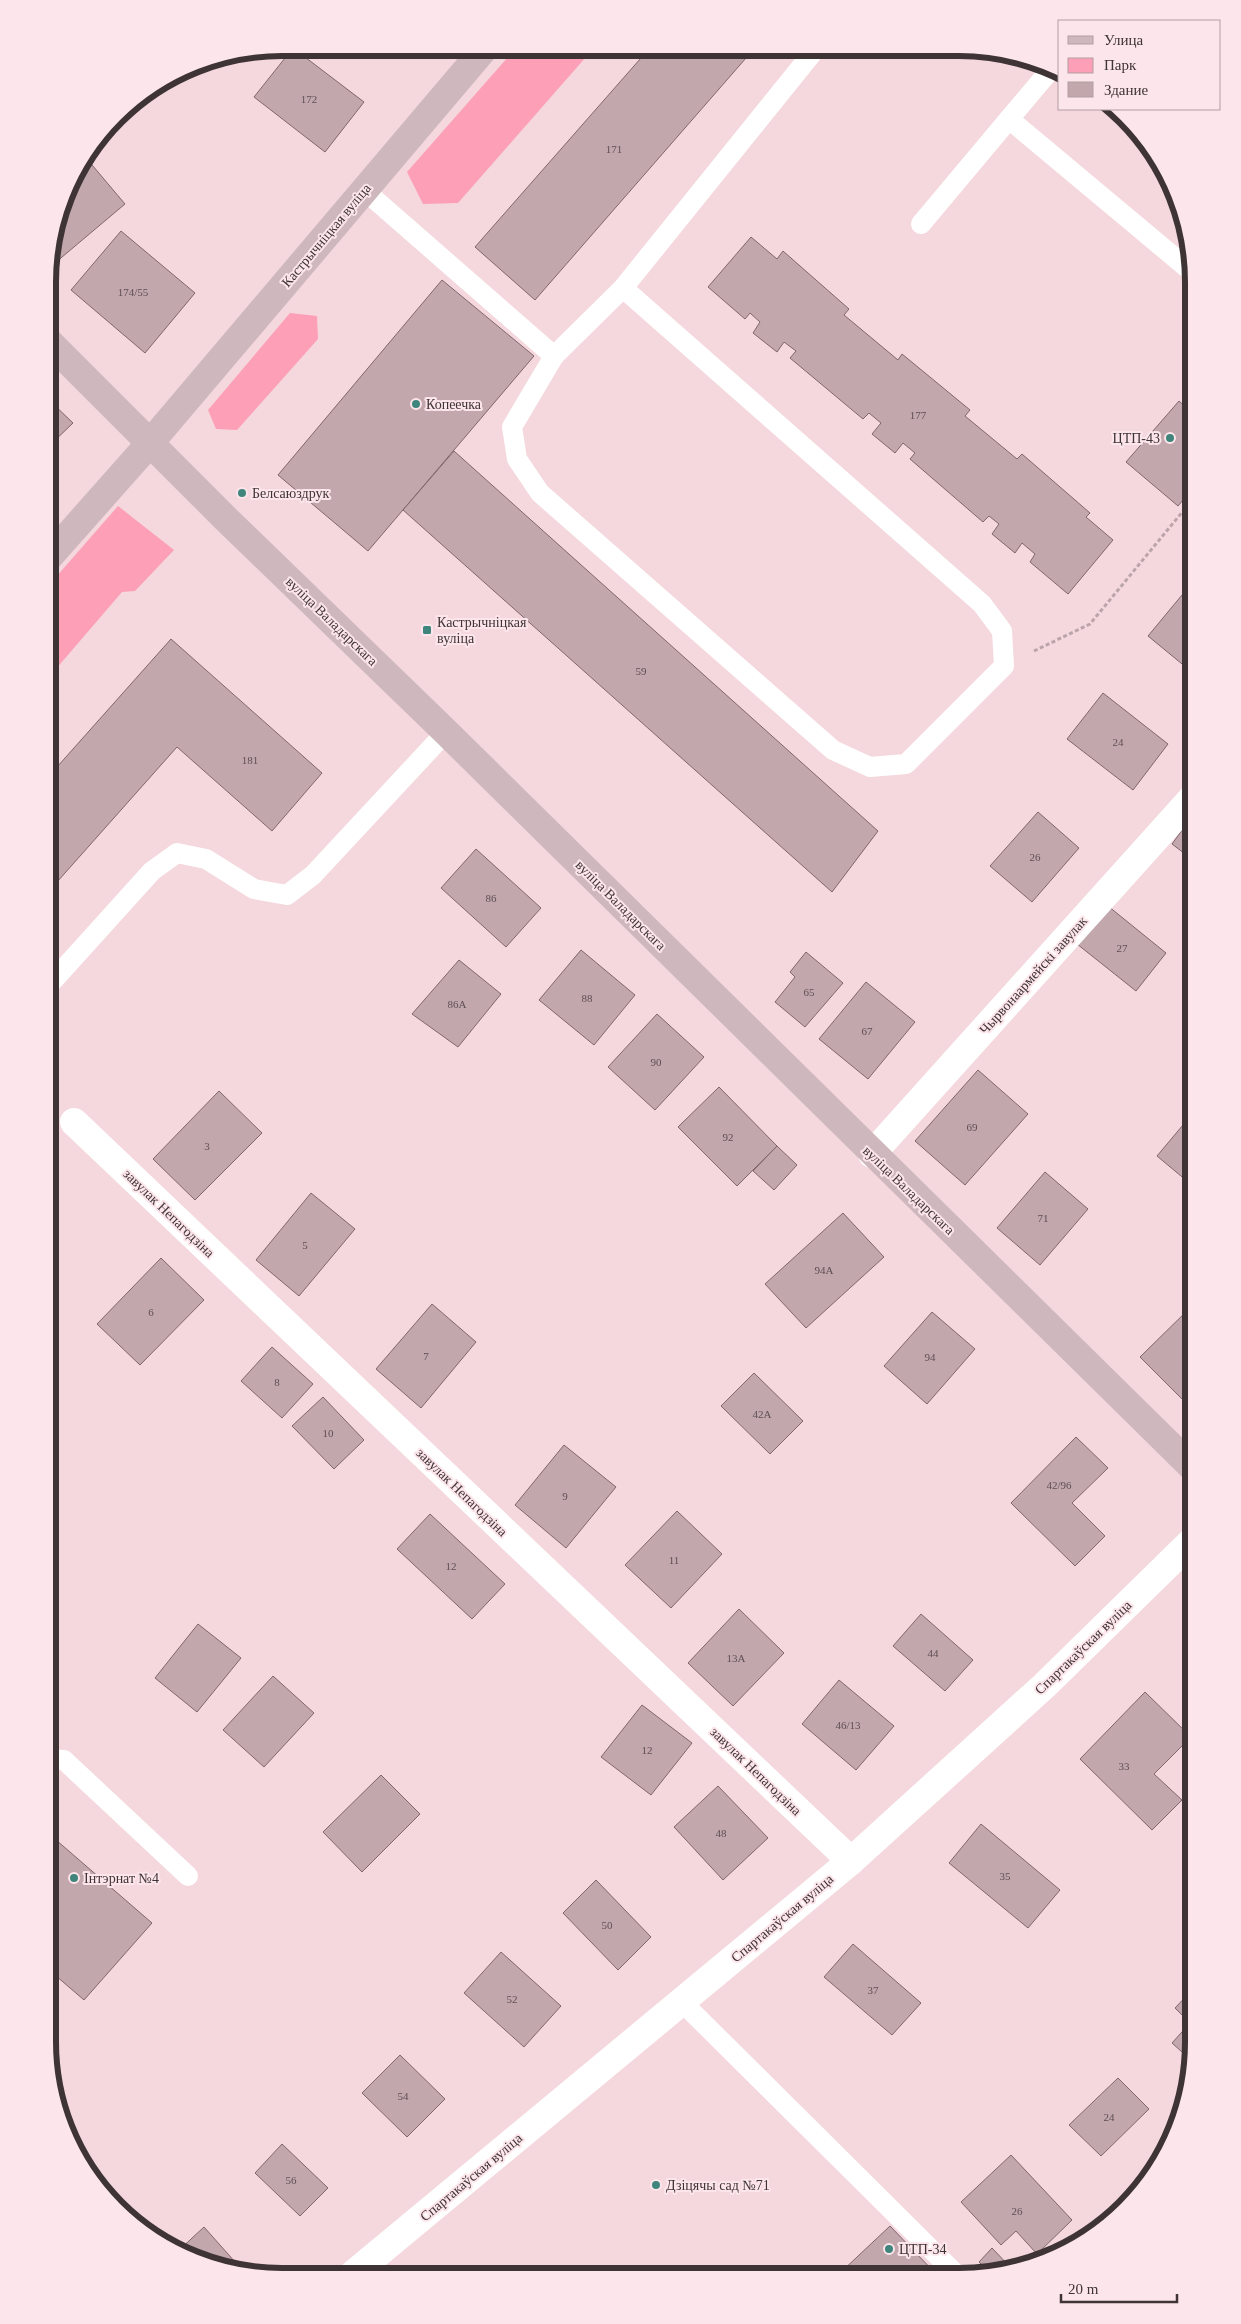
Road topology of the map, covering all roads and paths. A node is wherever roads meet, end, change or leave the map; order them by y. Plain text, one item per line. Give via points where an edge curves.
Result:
1 (478, 56) edge
2 (810, 56) edge
3 (1047, 74) edge
4 (1009, 119) junction
5 (364, 190) junction
6 (921, 224) dead end
7 (1184, 265) edge
8 (623, 288) junction
9 (56, 349) edge
10 (554, 356) junction
11 (150, 443) junction
12 (1185, 509) edge
13 (56, 549) edge
14 (1004, 666) junction
15 (446, 732) junction
16 (1185, 806) edge
17 (56, 977) edge
18 (74, 1122) dead end
19 (872, 1154) junction
20 (1185, 1460) edge
21 (1185, 1548) edge
22 (56, 1760) edge
23 (851, 1861) junction
24 (188, 1876) dead end
25 (682, 2002) junction
26 (360, 2268) edge
27 (950, 2268) edge

1 - 5 main road, Кастрычніцкая вуліца
2 - 8 lane
3 - 4 lane
4 - 6 lane
4 - 7 lane
5 - 10 lane
5 - 11 main road, Кастрычніцкая вуліца
8 - 10 lane
8 - 14 lane via 982,604 1002,631
9 - 11 main road, вуліца Валадарскага
10 - 14 lane via 512,426 517,459 540,493 833,750 870,767 906,764
11 - 13 main road, Кастрычніцкая вуліца
11 - 15 main road, вуліца Валадарскага
12 - 14 path via 1090,624
15 - 17 lane via 313,875 287,894 254,889 206,859 178,853 152,871
15 - 19 main road, вуліца Валадарскага
16 - 19 street, Чырвонаармейскі завулак
18 - 23 street, завулак Непагодзіна
19 - 20 main road, вуліца Валадарскага
21 - 23 street, Спартакаўская вуліца via 1045,1685
22 - 24 lane via 64,1760
23 - 25 street, Спартакаўская вуліца
25 - 26 street, Спартакаўская вуліца
25 - 27 lane

